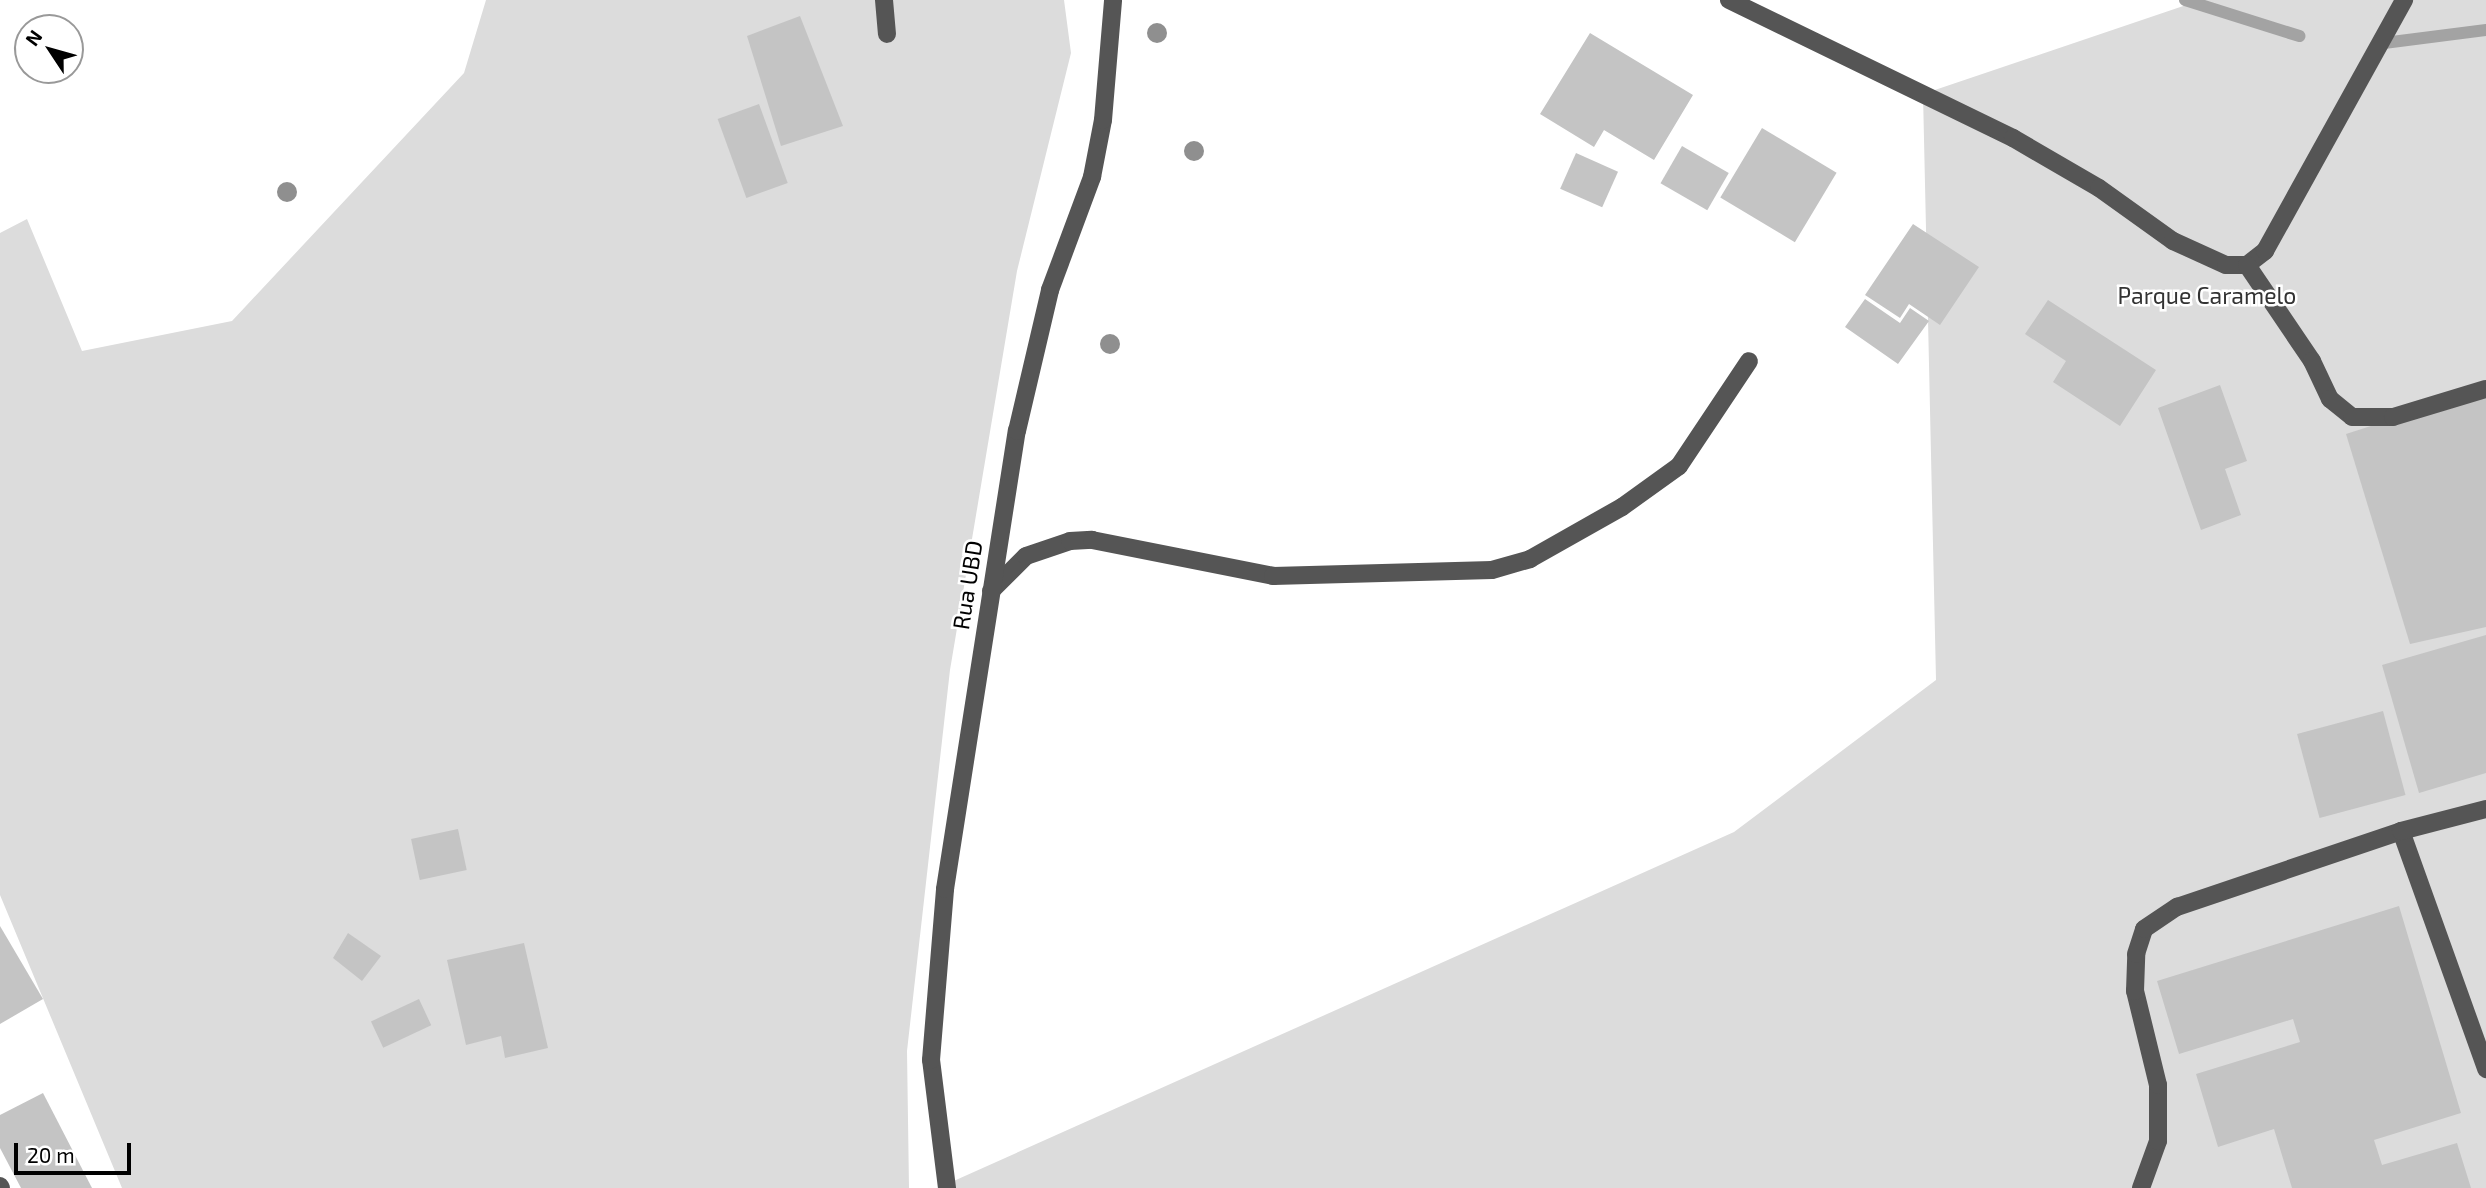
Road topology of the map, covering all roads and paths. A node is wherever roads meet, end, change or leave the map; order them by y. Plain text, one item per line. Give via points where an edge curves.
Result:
1 (884, 0) edge
2 (1113, 0) edge
3 (1729, 0) edge
4 (2404, 0) edge
5 (887, 34) dead end
6 (2247, 265) junction
7 (1749, 361) dead end
8 (2486, 389) edge
9 (991, 591) junction
10 (2486, 809) edge
11 (2401, 831) junction
12 (2486, 1069) edge
13 (947, 1188) edge
14 (2141, 1188) edge

1 - 5 lane
2 - 9 lane, Rua UBD via 1103,120 1094,166 1050,290 1029,368
3 - 6 lane via 2013,138 2099,188 2196,255 2226,265
4 - 6 lane via 2265,251
6 - 8 lane via 2312,361 2330,399 2352,417 2393,416
7 - 9 lane via 1679,466 1622,507 1530,559 1492,570 1273,576 1092,540 1070,541 1026,556
9 - 13 lane, Rua UBD via 945,889 931,1060
10 - 11 lane
11 - 12 lane
11 - 14 lane via 2176,906 2144,929 2136,954 2134,991 2158,1085 2158,1141

